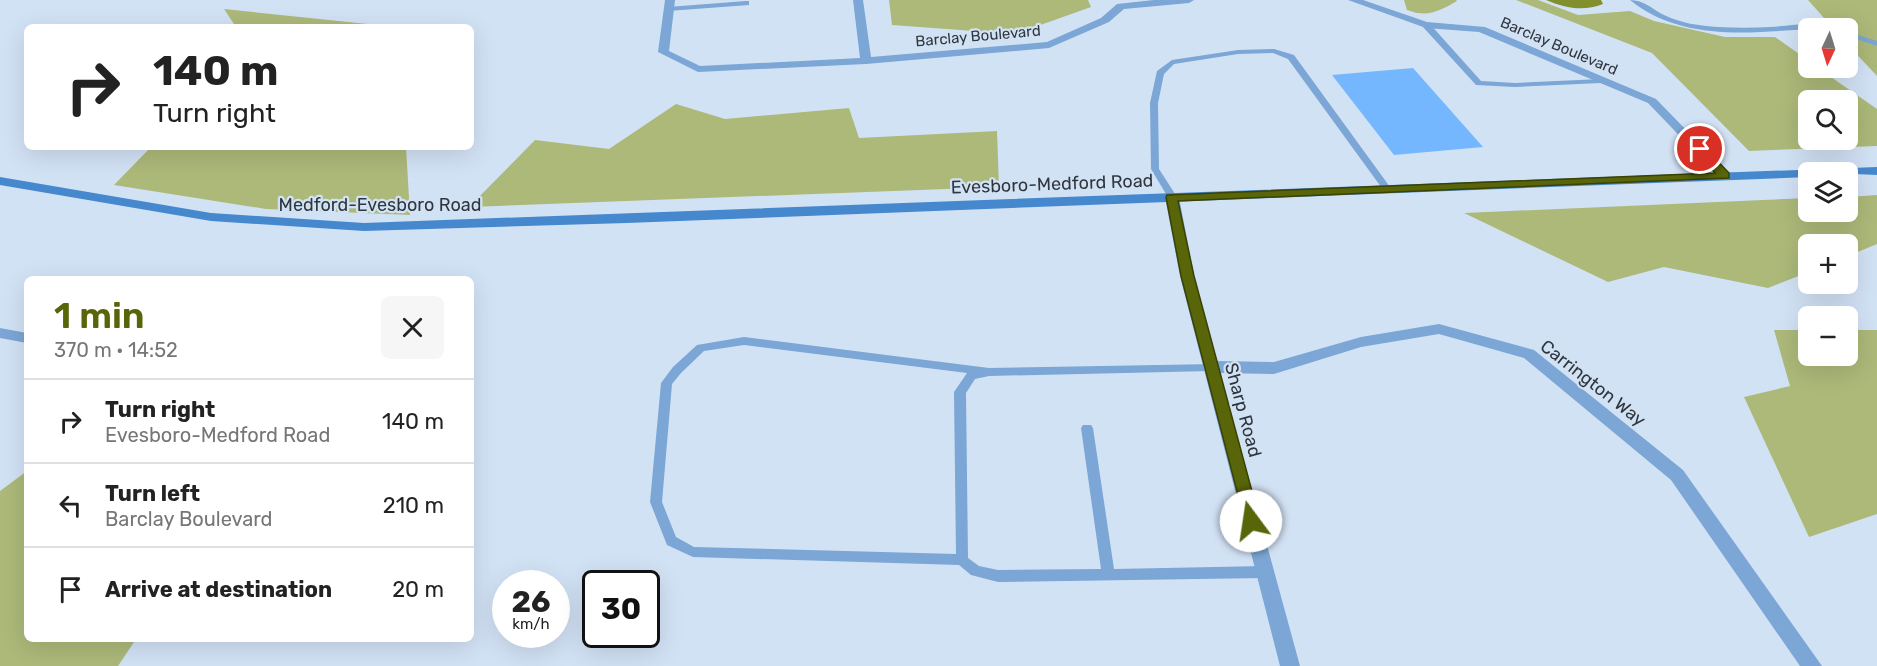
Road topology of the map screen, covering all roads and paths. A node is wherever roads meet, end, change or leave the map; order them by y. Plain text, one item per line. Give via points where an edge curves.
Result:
1 (858, 0) edge
2 (1189, 0) edge
3 (1353, 0) edge
4 (1634, 0) edge
5 (1175, 1) edge
6 (746, 3) dead end
7 (669, 4) edge
8 (1426, 25) junction
9 (1798, 27) edge
10 (1858, 37) edge
11 (1877, 44) edge
12 (866, 61) junction
13 (1601, 81) junction
14 (1877, 171) edge
15 (1858, 172) edge
16 (1798, 173) edge
17 (1725, 176) junction
18 (0, 182) edge
19 (1387, 189) junction
20 (1172, 197) junction
21 (691, 216) joint
22 (0, 333) edge
23 (24, 337) edge
24 (1211, 367) junction
25 (989, 372) junction
26 (1087, 428) dead end
27 (962, 560) junction
28 (1265, 572) junction
29 (1108, 575) junction
30 (1290, 666) edge
31 (1812, 666) edge

1 - 12 street
2 - 5 street, Barclay Boulevard
3 - 8 street, Barclay Boulevard
4 - 9 lane via 1685,25 1720,29
5 - 12 street, Barclay Boulevard via 1121,6 1105,20 1049,45
6 - 7 lane
7 - 12 street, Barclay Boulevard via 663,52 698,69
8 - 13 street, Barclay Boulevard via 1481,29
8 - 13 lane via 1479,84
10 - 11 lane
13 - 17 street, Barclay Boulevard via 1652,101
14 - 15 street, Evesboro-Medford Road
16 - 17 street, Evesboro-Medford Road
17 - 19 street, Evesboro-Medford Road
18 - 21 street, Medford-Evesboro Road via 211,217 312,225 447,225
19 - 20 street, Evesboro-Medford Road
19 - 20 lane via 1291,57 1274,51 1238,52 1172,62 1160,73 1154,103 1155,169
20 - 21 street, Evesboro-Medford Road
20 - 24 street, Sharp Road via 1187,276
22 - 23 street
24 - 25 lane
24 - 28 street, Sharp Road
24 - 31 street, Carrington Way via 1274,369 1361,342 1439,329 1529,354 1677,475
25 - 27 lane via 971,375 960,392
25 - 27 lane via 744,340 700,348 667,383 656,502 671,540 693,552
26 - 29 lane
27 - 29 lane via 976,571 998,576
28 - 29 lane
28 - 30 street, Sharp Road

